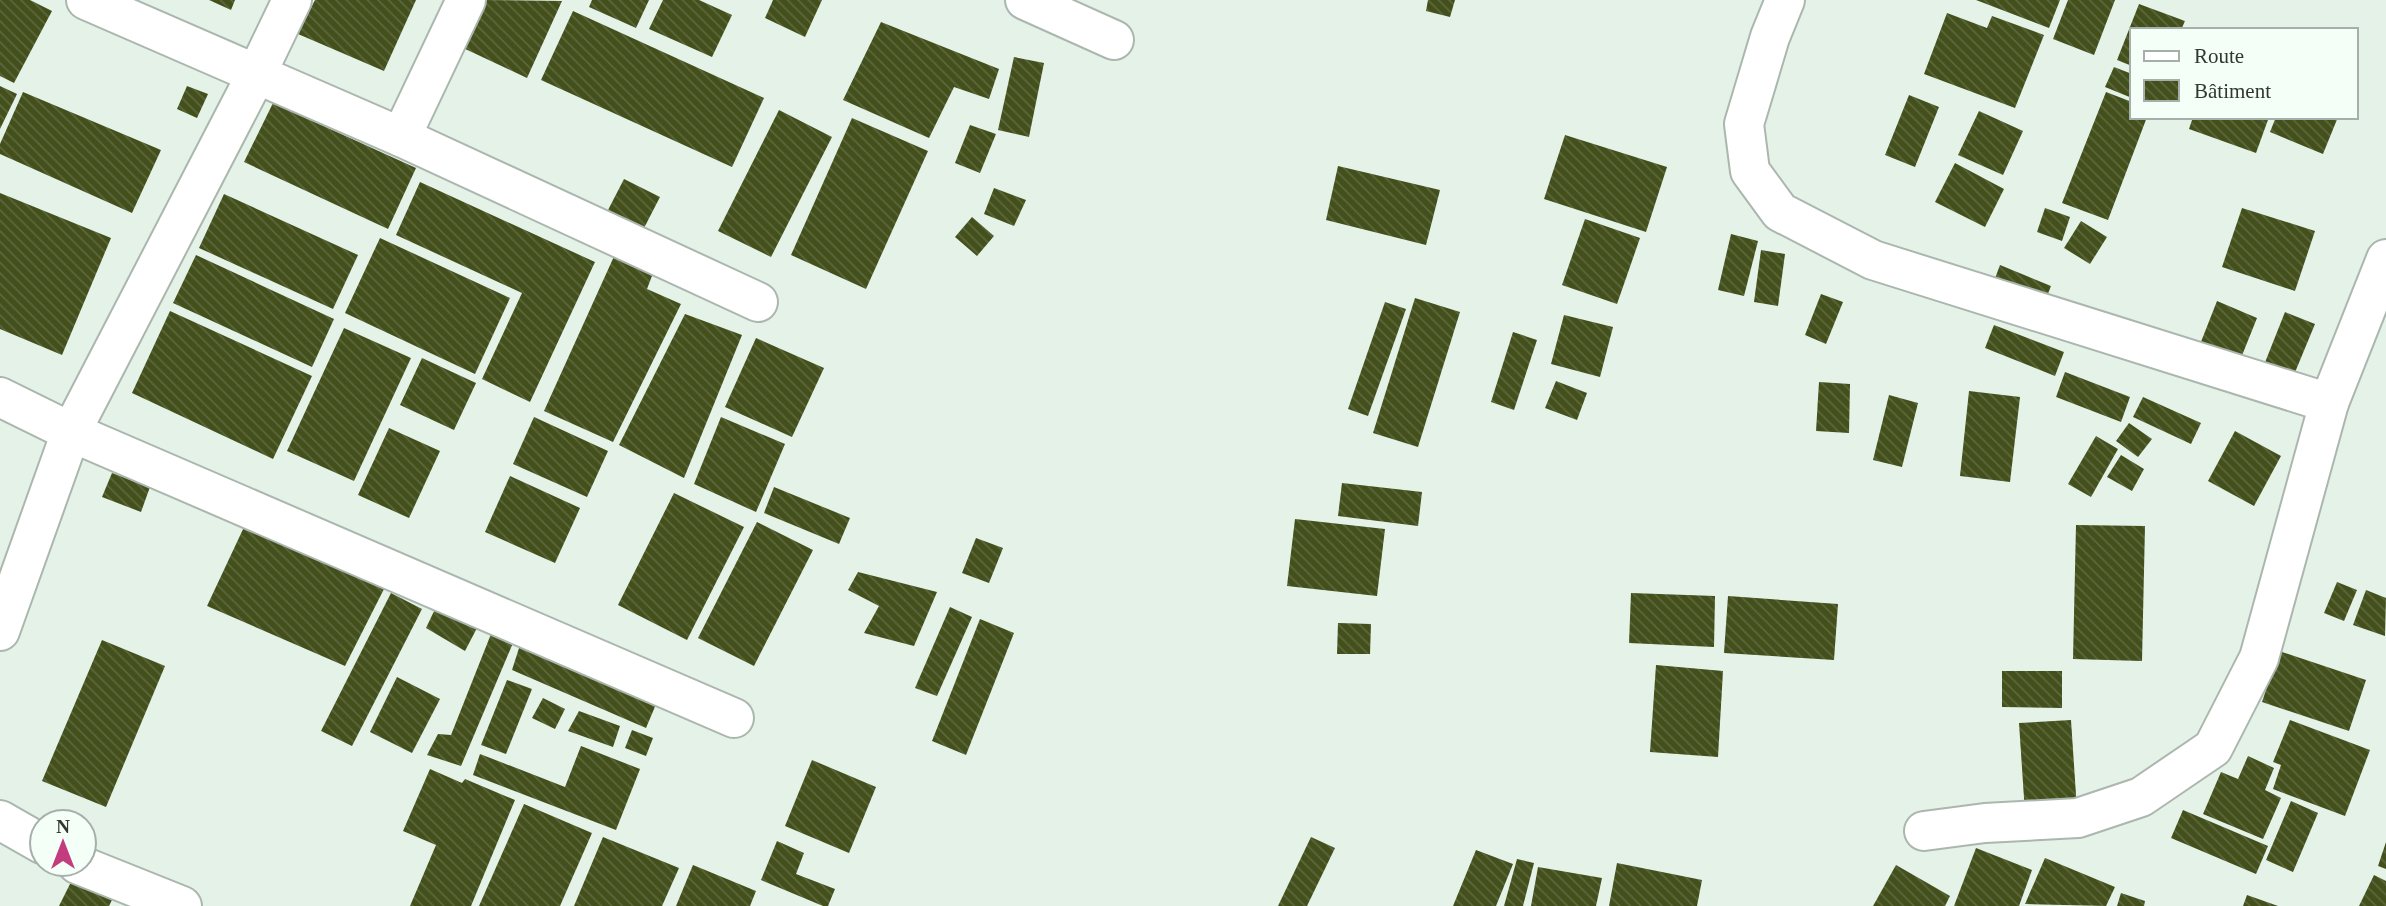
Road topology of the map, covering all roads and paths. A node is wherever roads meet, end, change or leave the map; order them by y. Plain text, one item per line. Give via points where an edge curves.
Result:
1 (86, 0) edge
2 (292, 0) edge
3 (466, 0) edge
4 (1025, 0) edge
5 (1785, 0) edge
6 (1114, 40) dead end
7 (256, 75) junction
8 (401, 137) junction
9 (2386, 259) edge
10 (758, 302) dead end
11 (0, 397) edge
12 (2329, 403) junction
13 (71, 432) junction
14 (0, 631) edge
15 (734, 718) dead end
16 (0, 820) edge
17 (1924, 831) dead end
18 (28, 836) edge
19 (98, 873) edge
20 (181, 906) edge

1 - 7 street
2 - 7 street
3 - 8 street
4 - 6 street
5 - 12 street via 1744,124 1749,171 1780,212 1873,260
7 - 8 street
7 - 13 street
8 - 10 street
9 - 12 street
11 - 13 street
12 - 17 street via 2259,658 2213,748 2141,797 2078,818
13 - 14 street
13 - 15 street
16 - 18 street
19 - 20 street

